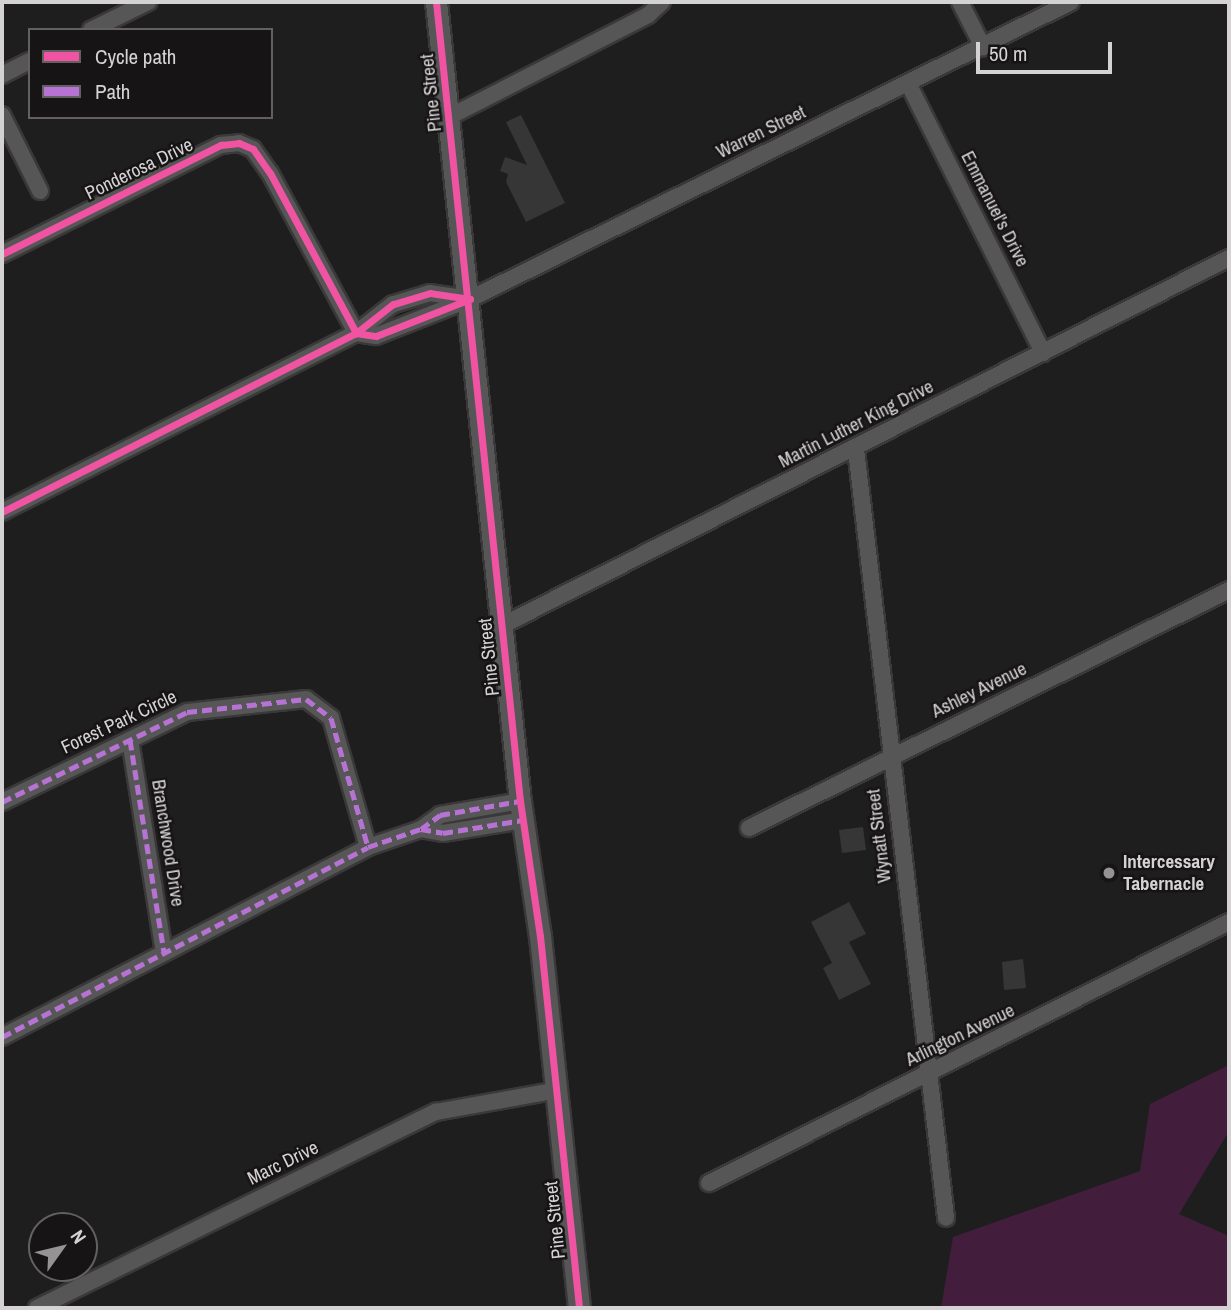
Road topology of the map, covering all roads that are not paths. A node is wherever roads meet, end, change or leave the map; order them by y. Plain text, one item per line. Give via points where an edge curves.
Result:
1 (148, 2) edge
2 (436, 2) edge
3 (662, 2) edge
4 (960, 2) edge
5 (1071, 2) edge
6 (95, 28) edge
7 (983, 47) junction
8 (28, 62) edge
9 (2, 75) edge
10 (908, 83) junction
11 (2, 115) edge
12 (449, 117) junction
13 (40, 191) dead end
14 (2, 254) edge
15 (1229, 258) edge
16 (470, 299) junction
17 (356, 333) junction
18 (1043, 353) junction
19 (856, 449) junction
20 (2, 512) edge
21 (1229, 590) edge
22 (501, 626) junction
23 (130, 740) junction
24 (891, 756) junction
25 (2, 802) edge
26 (521, 810) junction
27 (748, 828) dead end
28 (368, 847) junction
29 (1229, 922) edge
30 (164, 952) junction
31 (2, 1037) edge
32 (929, 1074) junction
33 (558, 1090) junction
34 (709, 1183) dead end
35 (946, 1218) dead end
36 (37, 1308) edge
37 (579, 1308) edge

1 - 6 street
2 - 12 street, Pine Street
3 - 12 street via 648,15
4 - 7 street
5 - 7 street, Warren Street
7 - 10 street, Warren Street
8 - 9 street
10 - 16 street, Warren Street
10 - 18 street, Emmanuel's Drive
11 - 13 street
12 - 16 street, Pine Street
14 - 17 street, Ponderosa Drive via 221,145 239,143 253,149 270,173
15 - 18 street, Martin Luther King Drive
16 - 17 street via 376,335
16 - 17 street via 430,293 393,304 374,314
16 - 22 street, Pine Street
17 - 20 street
18 - 19 street, Martin Luther King Drive
19 - 22 street, Martin Luther King Drive
19 - 24 street, Wynatt Street
21 - 24 street, Ashley Avenue
22 - 26 street, Pine Street
23 - 25 street, Forest Park Circle
23 - 28 street, Forest Park Circle via 187,712 306,699 331,718
23 - 30 street, Branchwood Drive
24 - 27 street, Ashley Avenue
24 - 32 street, Wynatt Street
26 - 28 street via 440,815 421,829
26 - 33 street, Pine Street
28 - 30 street
29 - 32 street, Arlington Avenue
30 - 31 street
32 - 34 street, Arlington Avenue
32 - 35 street, Wynatt Street
33 - 36 street, Marc Drive via 436,1112
33 - 37 street, Pine Street

